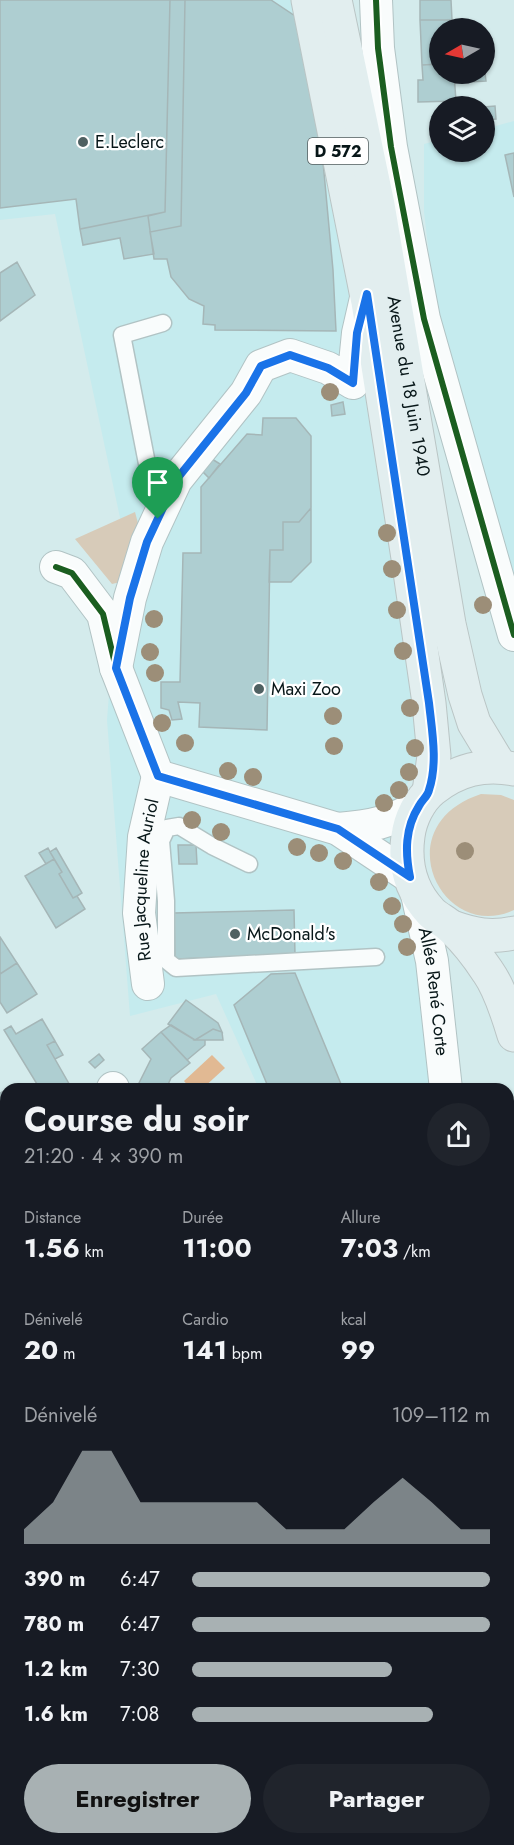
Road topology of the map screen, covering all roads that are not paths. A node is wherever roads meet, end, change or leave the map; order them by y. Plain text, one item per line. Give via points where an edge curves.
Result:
1 (308, 0) edge
2 (335, 0) edge
3 (376, 0) edge
4 (367, 294) junction
5 (163, 323) dead end
6 (158, 519) junction
7 (56, 567) dead end
8 (514, 635) edge
9 (116, 668) junction
10 (507, 767) edge
11 (158, 776) junction
12 (424, 799) junction
13 (338, 829) junction
14 (249, 864) dead end
15 (414, 886) junction
16 (452, 927) junction
17 (514, 933) edge
18 (376, 957) dead end
19 (148, 984) dead end
20 (514, 1035) edge
21 (445, 1083) edge

1 - 4 main road, Avenue du 18 Juin 1940 / D 572
2 - 10 main road, Avenue du 18 Juin 1940 / D 572 via 378,206 449,624 474,723
3 - 8 street via 378,48 392,147 424,319
4 - 6 street via 357,333 353,383 328,368 290,355 261,366 246,393 176,480
4 - 12 main road, Avenue du 18 Juin 1940 / D 572 via 429,703 434,756
5 - 6 lane via 122,335
6 - 9 street via 130,598
7 - 9 street via 72,573 103,614
9 - 11 street
10 - 12 main road, Avenue du 18 Juin 1940 via 466,770 450,776
11 - 13 street
11 - 19 street, Rue Jacqueline Auriol via 144,837 139,913
12 - 13 street via 395,819 374,827
12 - 15 main road, Avenue du 18 Juin 1940 via 409,829 406,853
13 - 15 street
14 - 18 lane via 179,826 167,828 161,841 166,960 176,968
15 - 16 main road via 432,913
15 - 21 street, Allée René Corte via 432,960
16 - 17 main road via 475,935
16 - 20 main road via 489,974

